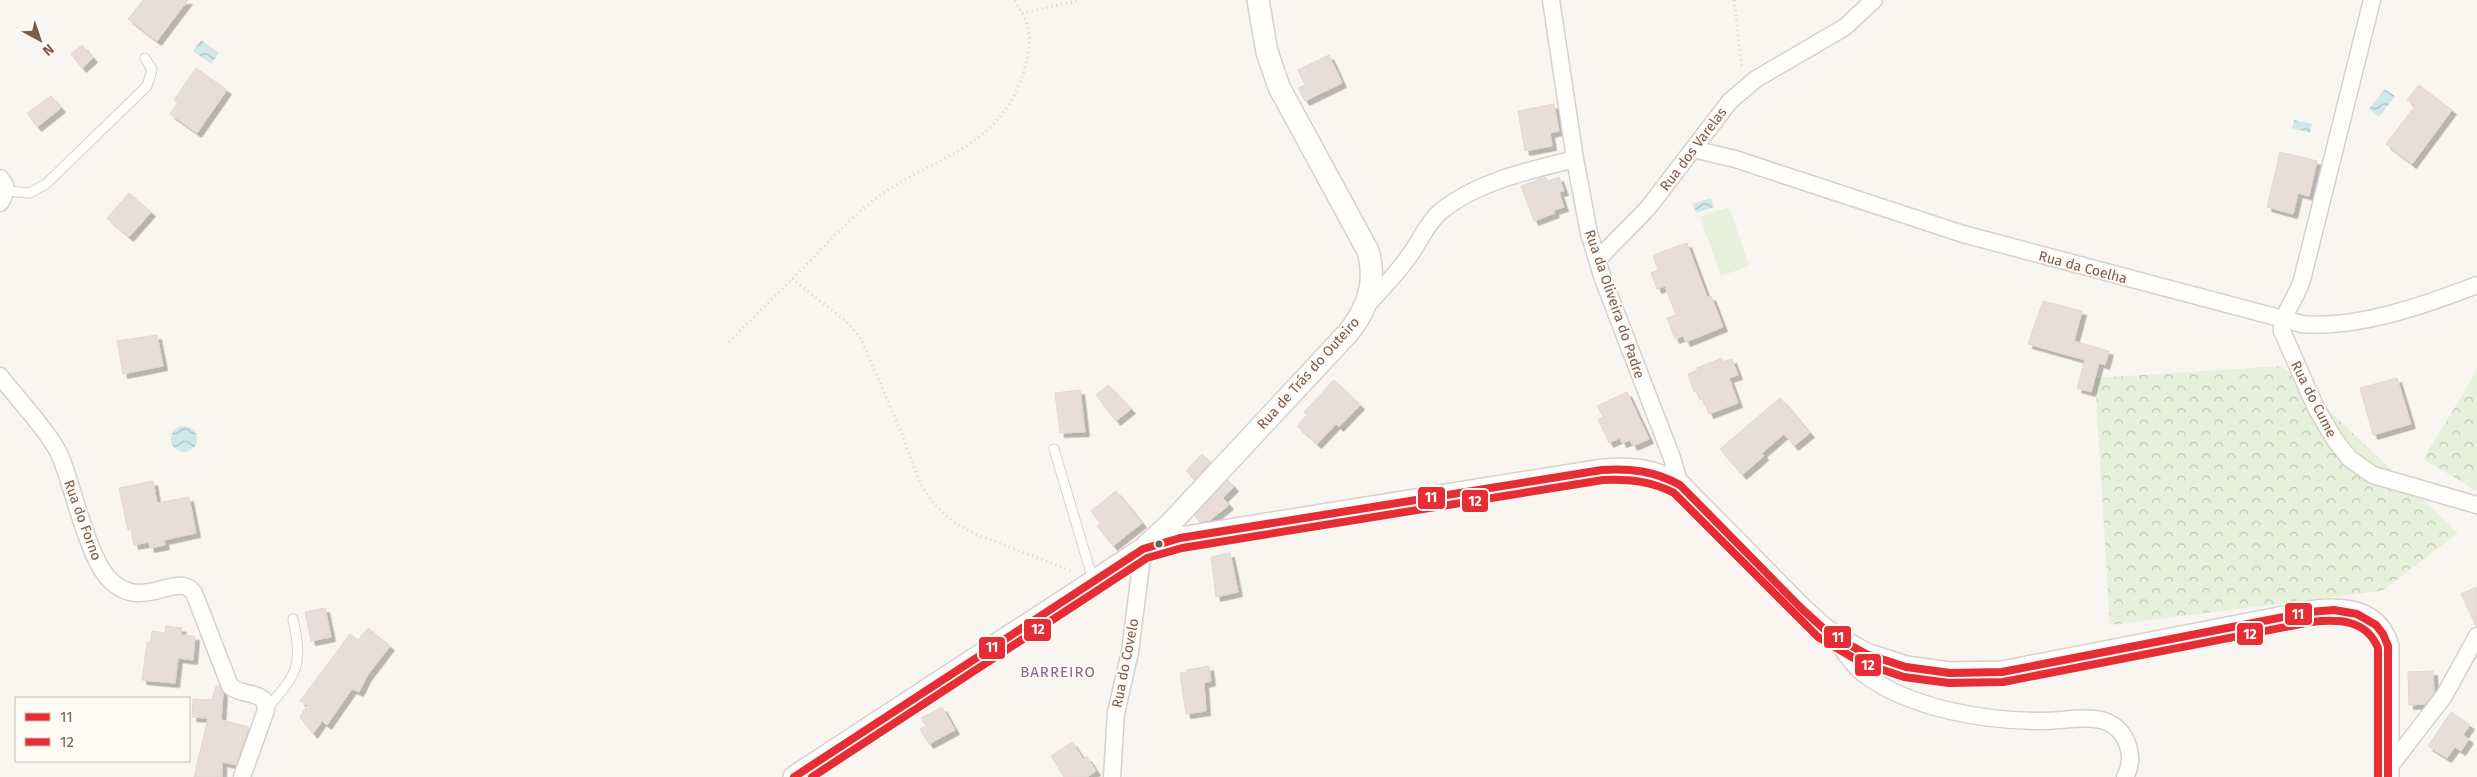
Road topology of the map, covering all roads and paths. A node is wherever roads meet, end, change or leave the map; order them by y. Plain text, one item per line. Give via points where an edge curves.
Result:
1 (1014, 0) edge
2 (1081, 0) edge
3 (1258, 0) edge
4 (1551, 0) edge
5 (1734, 0) edge
6 (1874, 0) edge
7 (2372, 0) edge
8 (1022, 13) junction
9 (145, 58) dead end
10 (1744, 89) junction
11 (1693, 149) junction
12 (1575, 159) junction
13 (2, 191) edge
14 (1597, 260) junction
15 (792, 279) junction
16 (2477, 285) edge
17 (1365, 307) junction
18 (2282, 320) junction
19 (729, 342) dead end
20 (0, 376) edge
21 (1054, 449) dead end
22 (1680, 485) junction
23 (2477, 505) edge
24 (1143, 549) junction
25 (1093, 580) junction
26 (293, 619) dead end
27 (1830, 633) junction
28 (2477, 636) edge
29 (266, 710) junction
30 (2388, 774) edge
31 (242, 777) edge
32 (794, 777) edge
33 (1112, 777) edge
34 (2125, 777) edge

1 - 8 path
2 - 8 path
3 - 17 street, Rua de Trás do Outeiro via 1267,52 1279,87 1368,251 1372,282
4 - 12 street, Rua da Oliveira do Padre
5 - 10 path
6 - 10 street, Rua dos Varelas via 1832,37 1756,79
7 - 18 street via 2302,280 2295,300
8 - 15 path via 1030,33 1030,46 1020,84 1000,118 975,141 871,202
9 - 13 lane via 152,70 147,86 88,144 36,192
10 - 11 street, Rua dos Varelas via 1719,114
11 - 14 street, Rua dos Varelas via 1648,208
11 - 18 street, Rua da Coelha via 1753,165 1963,234
12 - 14 street, Rua da Oliveira do Padre
12 - 17 street via 1502,180 1449,206 1431,222 1400,268
14 - 22 street, Rua da Oliveira do Padre
15 - 19 path
15 - 25 path via 846,321 861,339 920,483 935,505 956,524 976,534
16 - 18 street, Rua da Coelha via 2417,306 2358,320 2316,325
17 - 24 street, Rua de Trás do Outeiro via 1337,346
18 - 23 street, Rua do Cume via 2284,337 2316,408 2349,458 2374,475
20 - 29 street, Rua do Forno via 58,452 96,558 106,576 119,589 131,594 182,585 189,587 230,686 260,697
21 - 25 lane
22 - 24 street via 1662,474 1643,470 1602,470 1180,538
22 - 27 street via 1795,602
24 - 25 street
24 - 33 street, Rua do Covelo via 1130,652 1116,713
25 - 32 street
26 - 29 lane via 298,643 297,666
27 - 30 street via 1866,654 1906,667 1977,673 2027,668 2315,611 2358,613 2380,629 2388,646
27 - 34 street via 1852,663 1876,682 1945,709 1998,720 2092,720 2109,723 2121,734 2130,751
28 - 30 street via 2447,691
29 - 31 street

